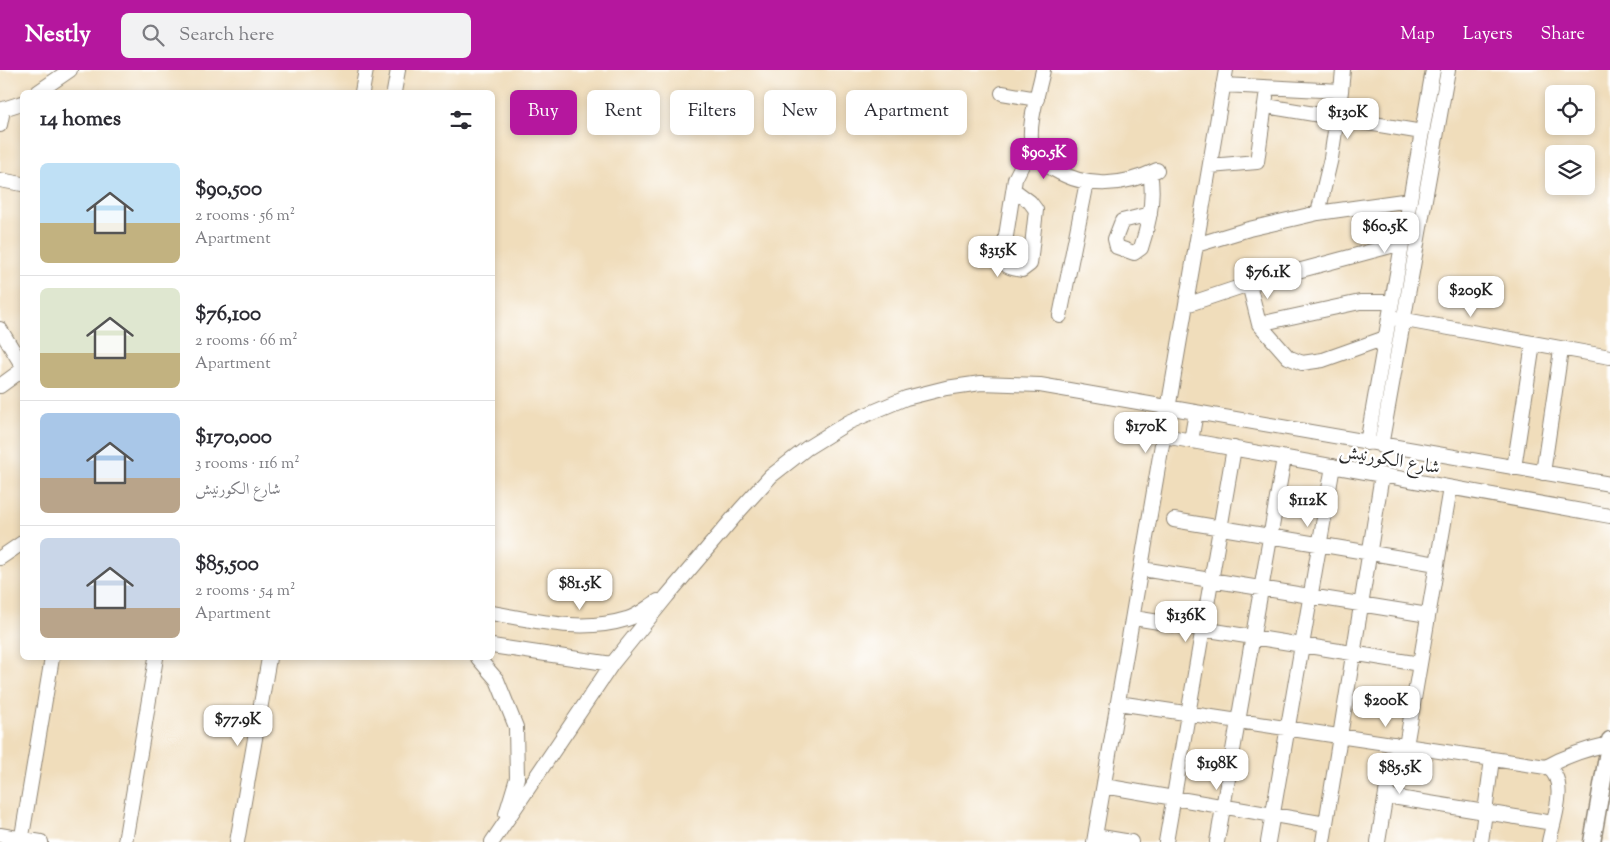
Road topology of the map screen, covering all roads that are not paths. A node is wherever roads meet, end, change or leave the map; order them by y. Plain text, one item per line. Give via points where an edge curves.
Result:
1 (70, 70) edge
2 (366, 70) edge
3 (398, 70) edge
4 (1043, 70) edge
5 (1226, 70) edge
6 (1343, 70) edge
7 (1433, 70) edge
8 (1448, 70) edge
9 (1224, 85) junction
10 (1267, 86) junction
11 (41, 90) edge
12 (362, 90) edge
13 (394, 90) edge
14 (1341, 91) junction
15 (1002, 93) dead end
16 (1037, 98) junction
17 (20, 104) edge
18 (1266, 106) junction
19 (1, 110) edge
20 (1336, 118) junction
21 (0, 124) edge
22 (1422, 132) junction
23 (1032, 144) junction
24 (1210, 166) junction
25 (0, 180) edge
26 (1087, 182) junction
27 (20, 184) edge
28 (1014, 190) junction
29 (1410, 200) junction
30 (1318, 213) junction
31 (1150, 214) dead end
32 (1402, 243) junction
33 (1196, 245) junction
34 (1249, 284) junction
35 (1392, 302) junction
36 (1186, 305) junction
37 (1060, 316) dead end
38 (1389, 317) junction
39 (1403, 320) junction
40 (1259, 324) junction
41 (0, 329) edge
42 (1385, 338) junction
43 (1533, 344) junction
44 (1561, 350) junction
45 (1610, 357) edge
46 (20, 362) edge
47 (20, 371) edge
48 (0, 386) edge
49 (1169, 408) junction
50 (1196, 412) junction
51 (1164, 436) junction
52 (1191, 441) junction
53 (1367, 443) junction
54 (1381, 446) junction
55 (1234, 448) junction
56 (1284, 458) junction
57 (1333, 466) junction
58 (1514, 468) junction
59 (1544, 473) junction
60 (1382, 475) junction
61 (1610, 484) edge
62 (1450, 488) junction
63 (1610, 516) edge
64 (1174, 520) dead end
65 (1220, 528) junction
66 (1270, 536) junction
67 (20, 545) edge
68 (1320, 545) junction
69 (1369, 553) junction
70 (0, 558) edge
71 (1437, 564) junction
72 (1142, 569) junction
73 (1211, 580) junction
74 (1261, 588) junction
75 (667, 596) junction
76 (1311, 596) junction
77 (1361, 604) junction
78 (495, 614) edge
79 (1428, 615) junction
80 (1134, 618) junction
81 (1203, 629) junction
82 (1253, 637) junction
83 (1302, 645) junction
84 (495, 646) edge
85 (1353, 653) junction
86 (52, 660) edge
87 (156, 660) edge
88 (269, 660) edge
89 (480, 660) edge
90 (612, 664) junction
91 (1420, 664) junction
92 (1118, 703) junction
93 (1188, 714) junction
94 (1238, 721) junction
95 (1288, 728) junction
96 (1340, 736) junction
97 (1610, 742) edge
98 (1400, 745) junction
99 (1492, 759) junction
100 (1546, 767) junction
101 (1104, 786) junction
102 (1386, 796) junction
103 (1174, 798) junction
104 (1223, 806) junction
105 (1485, 812) junction
106 (1273, 816) junction
107 (1553, 823) junction
108 (1326, 824) junction
109 (502, 827) junction
110 (0, 835) edge
111 (1095, 839) edge
112 (21, 840) edge
113 (41, 842) edge
114 (125, 842) edge
115 (237, 842) edge
116 (492, 842) edge
117 (1130, 842) edge
118 (1166, 842) edge
119 (1217, 842) edge
120 (1268, 842) edge
121 (1323, 842) edge
122 (1381, 842) edge
123 (1481, 842) edge
124 (1549, 842) edge
125 (1592, 842) edge

1 - 11 street
2 - 12 street
3 - 13 street
4 - 16 street
5 - 9 street
6 - 14 street
7 - 22 street
8 - 39 street
9 - 10 street
9 - 24 street
10 - 14 street
10 - 18 street
14 - 20 street
15 - 16 street
16 - 23 street
17 - 19 street
18 - 20 street
18 - 24 street via 1257,162
19 - 21 street
20 - 22 street
20 - 30 street via 1331,158
22 - 29 street
23 - 26 street via 1038,157 1048,166
23 - 28 street via 1017,174
24 - 33 street
25 - 27 street
26 - 31 street via 1116,183 1153,172
26 - 37 street
28 - 28 street via 1002,259 1008,267 1022,270 1030,264 1037,216 1034,206
29 - 30 street
29 - 32 street
30 - 33 street
32 - 34 street
32 - 35 street
33 - 36 street
34 - 36 street
34 - 40 street
35 - 38 street
35 - 40 street via 1360,302
36 - 49 street
38 - 39 street
38 - 42 street
39 - 43 street
39 - 54 street
40 - 42 street via 1288,357 1302,362 1323,360
41 - 46 street
42 - 53 street
43 - 44 street
43 - 58 street
44 - 45 street
44 - 59 street
47 - 48 street
49 - 50 street, شارع الكورنيش
49 - 51 street
49 - 75 street, شارع الكورنيش via 1020,384 981,383 906,398 849,422 807,448 772,476
50 - 52 street
50 - 53 street, شارع الكورنيش
51 - 52 street, شارع الكورنيش
51 - 72 street
52 - 55 street, شارع الكورنيش
53 - 54 street, شارع الكورنيش
54 - 58 street, شارع الكورنيش
55 - 56 street, شارع الكورنيش
55 - 65 street
56 - 57 street, شارع الكورنيش
56 - 66 street
57 - 60 street, شارع الكورنيش
57 - 68 street
58 - 59 street, شارع الكورنيش
59 - 61 street, شارع الكورنيش
60 - 62 street, شارع الكورنيش
60 - 69 street
62 - 63 street, شارع الكورنيش
62 - 71 street
64 - 65 street
65 - 66 street
65 - 73 street
66 - 68 street
66 - 74 street
67 - 70 street
68 - 69 street
68 - 76 street
69 - 71 street
69 - 77 street
71 - 79 street
72 - 73 street
72 - 80 street
73 - 74 street
73 - 81 street
74 - 76 street
74 - 82 street
75 - 78 street via 629,618 597,626 564,626
75 - 90 street, شارع الكورنيش
76 - 77 street
76 - 83 street
77 - 79 street
77 - 85 street
79 - 91 street
80 - 81 street
80 - 92 street
81 - 82 street
81 - 93 street
82 - 83 street
82 - 94 street
83 - 85 street
83 - 95 street
84 - 90 street
85 - 91 street
85 - 96 street
86 - 112 street
87 - 114 street
88 - 115 street
89 - 109 street via 497,680 516,727 517,778
90 - 109 street, شارع الكورنيش
91 - 98 street
92 - 93 street
92 - 101 street
93 - 94 street
93 - 103 street
94 - 95 street
94 - 104 street
95 - 96 street
95 - 106 street
96 - 98 street
96 - 108 street
97 - 100 street via 1566,756
97 - 125 main road
98 - 99 street
98 - 102 street
99 - 100 street
99 - 105 street
100 - 107 street via 1555,774 1560,785
101 - 103 street
101 - 111 street
102 - 105 street
102 - 122 street
103 - 104 street
103 - 118 street
104 - 106 street
104 - 119 street
105 - 107 street
105 - 123 street
106 - 108 street
106 - 120 street
107 - 124 street
108 - 121 street
109 - 116 street, شارع الكورنيش
110 - 112 street
111 - 117 street
112 - 113 street

